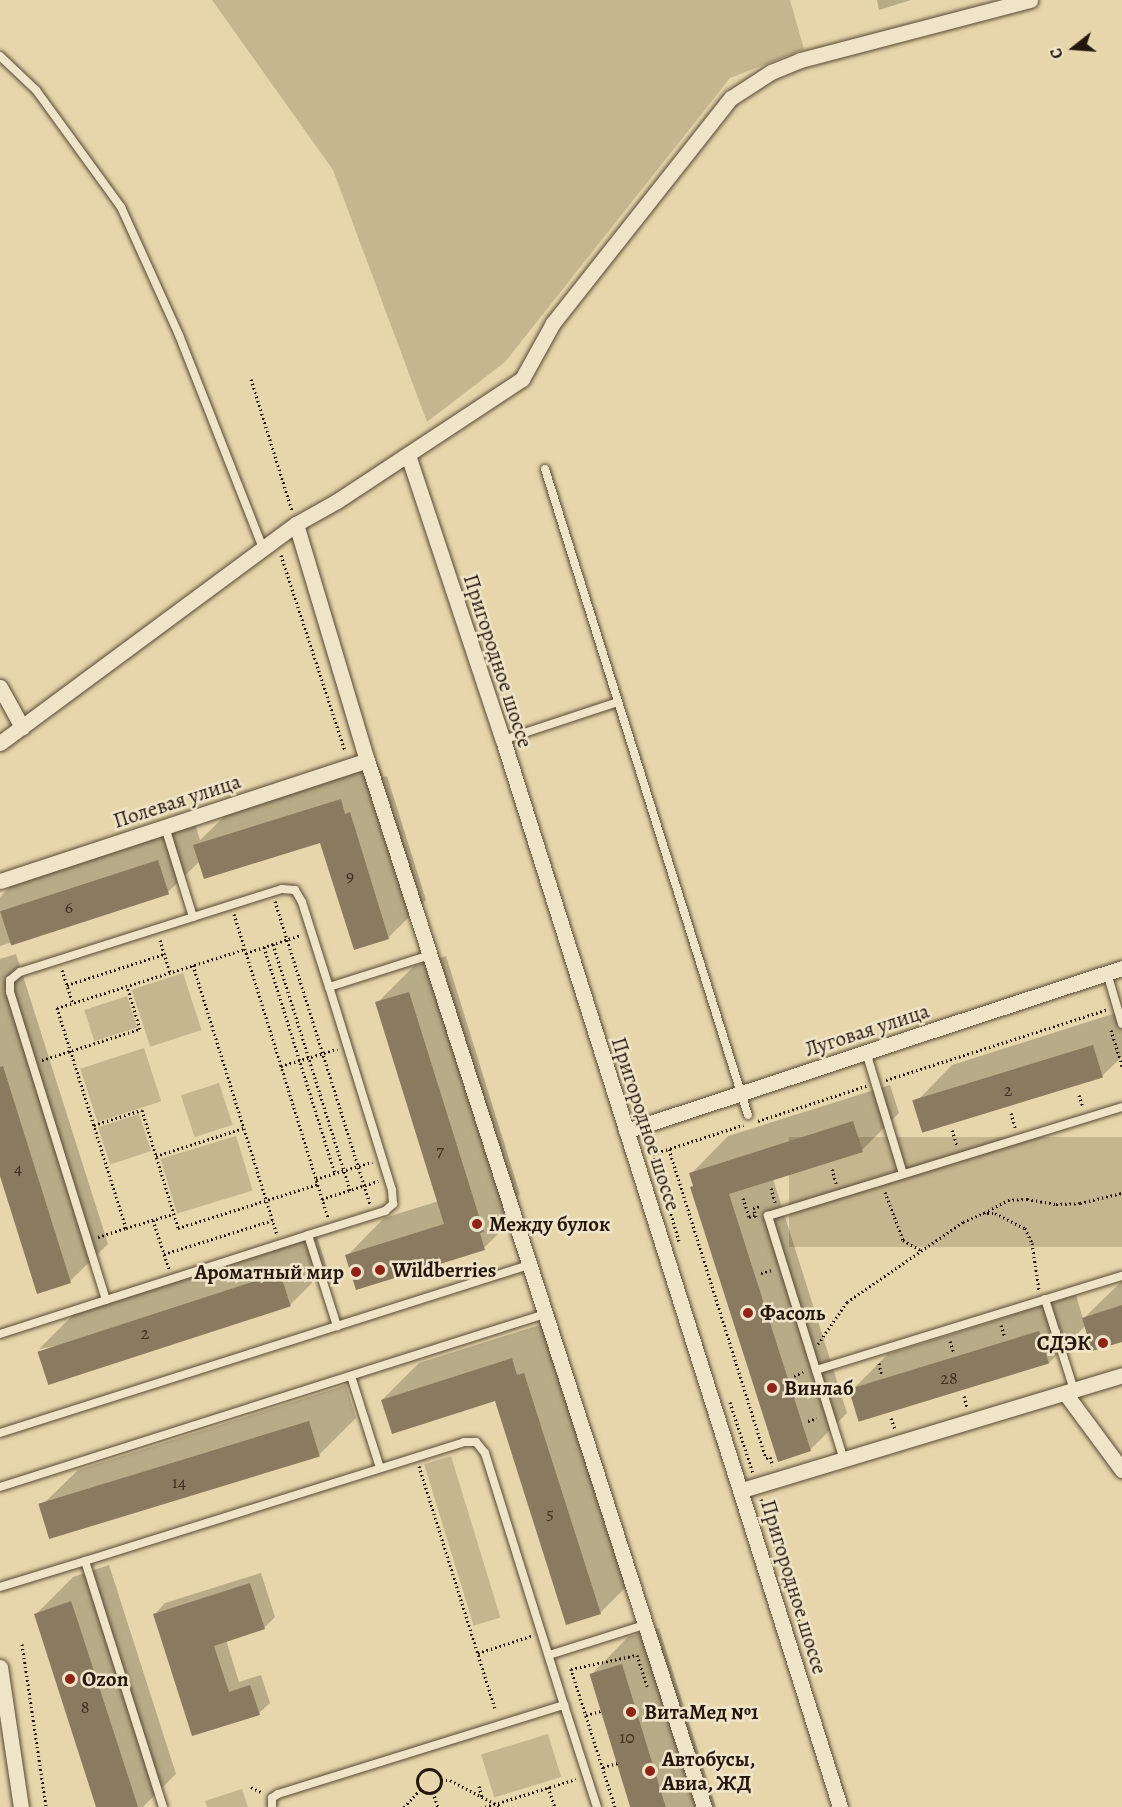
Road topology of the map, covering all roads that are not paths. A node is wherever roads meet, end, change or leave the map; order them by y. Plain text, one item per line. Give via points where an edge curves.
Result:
1 (1030, 0) edge
2 (0, 56) edge
3 (408, 455) junction
4 (545, 468) dead end
5 (296, 524) junction
6 (269, 543) junction
7 (0, 687) edge
8 (618, 702) junction
9 (22, 727) junction
10 (503, 740) junction
11 (0, 743) edge
12 (367, 760) junction
13 (165, 827) junction
14 (0, 881) edge
15 (193, 917) junction
16 (430, 956) junction
17 (1122, 968) edge
18 (1107, 974) junction
19 (329, 987) junction
20 (1122, 1024) edge
21 (866, 1052) junction
22 (740, 1093) junction
23 (1122, 1107) edge
24 (748, 1115) dead end
25 (626, 1131) junction
26 (903, 1174) junction
27 (308, 1235) junction
28 (529, 1265) junction
29 (1122, 1276) edge
30 (106, 1300) junction
31 (1044, 1300) junction
32 (545, 1314) junction
33 (337, 1326) junction
34 (0, 1334) edge
35 (816, 1370) junction
36 (1122, 1375) edge
37 (351, 1376) junction
38 (1070, 1392) junction
39 (0, 1432) edge
40 (844, 1460) junction
41 (380, 1468) junction
42 (1122, 1470) edge
43 (0, 1487) edge
44 (742, 1490) junction
45 (85, 1561) junction
46 (0, 1587) edge
47 (644, 1625) junction
48 (549, 1655) junction
49 (0, 1667) edge
50 (564, 1705) junction
51 (21, 1807) edge
52 (163, 1807) edge
53 (272, 1807) edge
54 (597, 1807) edge
55 (704, 1807) edge
56 (840, 1807) edge

1 - 3 street via 800,60 771,72 731,98 553,322 522,379
2 - 6 lane via 36,90 120,207
3 - 5 street
3 - 10 street, Пригородное шоссе
4 - 8 lane
5 - 6 street
5 - 12 street
6 - 9 street
7 - 9 street
8 - 10 lane
8 - 22 lane
9 - 11 street
10 - 25 street, Пригородное шоссе
12 - 13 street, Полевая улица
12 - 16 street
13 - 14 street, Полевая улица
13 - 15 lane
15 - 19 lane via 282,889 295,890
15 - 30 lane via 20,972 10,980 10,992
16 - 19 lane
16 - 28 street
17 - 18 street, Луговая улица
18 - 20 lane
18 - 21 street, Луговая улица
19 - 27 lane via 393,1204
21 - 22 street, Луговая улица
21 - 26 lane
22 - 24 lane
22 - 25 street, Луговая улица
23 - 26 lane
25 - 44 street, Пригородное шоссе
26 - 35 lane via 768,1216
27 - 30 lane
27 - 33 lane
28 - 32 street
28 - 33 lane
29 - 31 lane
30 - 34 lane
31 - 35 lane
31 - 38 lane
32 - 37 lane
32 - 47 street
33 - 39 lane
35 - 40 lane
36 - 38 street
37 - 41 lane
37 - 43 lane
38 - 40 street
38 - 42 street
40 - 44 street
41 - 45 lane
41 - 48 lane via 464,1442 476,1442 485,1453
44 - 56 street, Пригородное шоссе
45 - 46 lane
45 - 52 lane
47 - 48 lane
47 - 55 street
48 - 50 lane
49 - 51 street
50 - 53 lane via 278,1794 272,1798
50 - 54 lane

